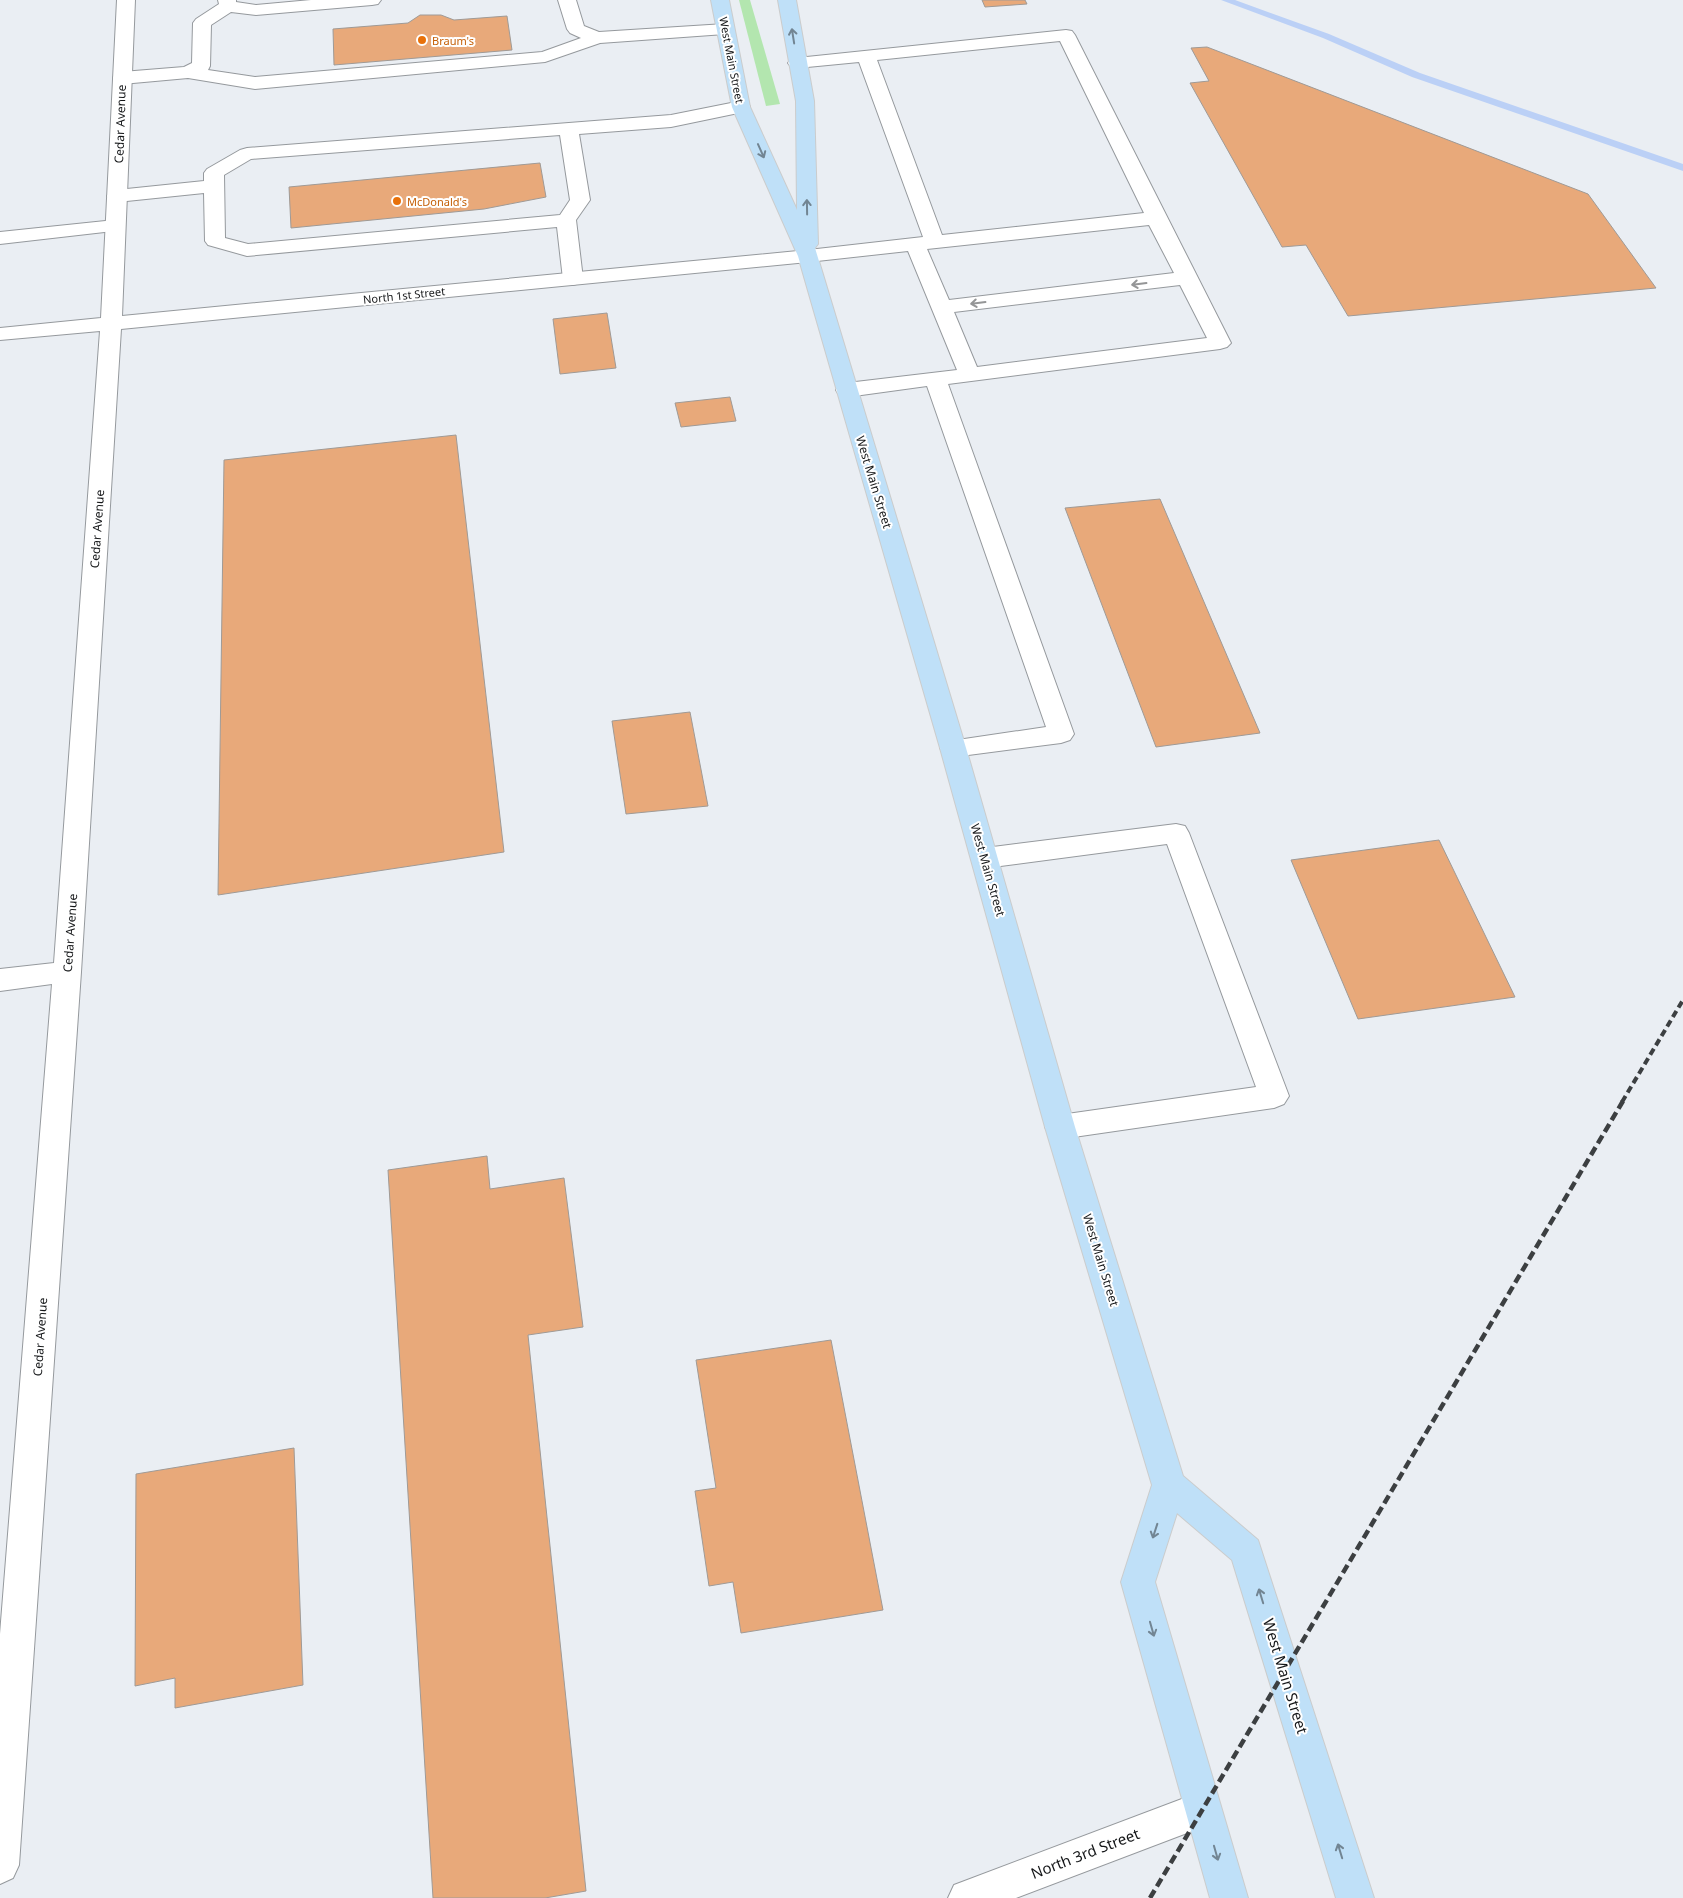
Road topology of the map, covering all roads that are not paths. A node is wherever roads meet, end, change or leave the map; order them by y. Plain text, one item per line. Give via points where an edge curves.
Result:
1 (126, 0) edge
2 (372, 0) edge
3 (567, 0) edge
4 (720, 0) edge
5 (787, 0) edge
6 (228, 3) edge
7 (726, 29) junction
8 (598, 38) junction
9 (866, 56) junction
10 (797, 63) junction
11 (188, 72) junction
12 (122, 78) junction
13 (741, 107) junction
14 (569, 129) junction
15 (214, 186) junction
16 (117, 196) junction
17 (1156, 218) junction
18 (566, 220) junction
19 (115, 226) junction
20 (0, 238) edge
21 (925, 243) junction
22 (808, 256) junction
23 (1187, 278) junction
24 (573, 279) junction
25 (942, 307) junction
26 (111, 324) junction
27 (0, 334) edge
28 (970, 375) junction
29 (936, 379) junction
30 (847, 390) junction
31 (954, 748) junction
32 (984, 858) junction
33 (67, 972) junction
34 (0, 980) edge
35 (1060, 1126) junction
36 (1170, 1485) junction
37 (1203, 1809) junction
38 (0, 1865) edge
39 (968, 1898) edge
40 (1229, 1898) edge
41 (1355, 1898) edge

1 - 12 street, Cedar Avenue
2 - 6 street via 256,10
3 - 8 street via 576,29
4 - 7 main road, West Main Street
10 -> 5 main road, West Main Street
6 - 11 street via 202,23 200,66
7 - 8 street
7 - 13 main road, West Main Street
8 - 11 street via 544,57 255,84
9 - 10 street
9 - 17 street via 1066,35
9 - 21 street
22 -> 10 main road, West Main Street via 805,101
11 - 12 street
12 - 16 street, Cedar Avenue
13 - 14 street via 671,121
13 -> 22 main road, West Main Street
14 - 15 street via 247,154 214,173
14 - 18 street via 580,200
15 - 16 street
15 - 18 street via 215,241 247,250
16 - 19 street, Cedar Avenue
17 - 21 street, North 1st Street
17 - 23 street
18 - 24 street
19 - 20 street
19 - 26 street, Cedar Avenue
21 - 22 street, North 1st Street
21 - 25 street
22 - 24 street, North 1st Street
22 - 30 main road, West Main Street
23 -> 25 street
23 - 28 street via 1220,343
24 - 26 street, North 1st Street
25 - 28 street
26 - 27 street, North 1st Street
26 - 33 street, Cedar Avenue
28 - 29 street
29 - 30 street
29 - 31 street via 1061,734
30 - 31 main road, West Main Street
31 - 32 main road, West Main Street
32 - 35 main road, West Main Street
32 - 35 street via 1176,833 1274,1096
33 - 34 street
33 - 38 street, Cedar Avenue
35 - 36 main road, West Main Street
36 -> 37 main road via 1138,1582
41 -> 36 main road, West Main Street via 1246,1551
37 - 39 street, North 3rd Street
37 -> 40 main road

